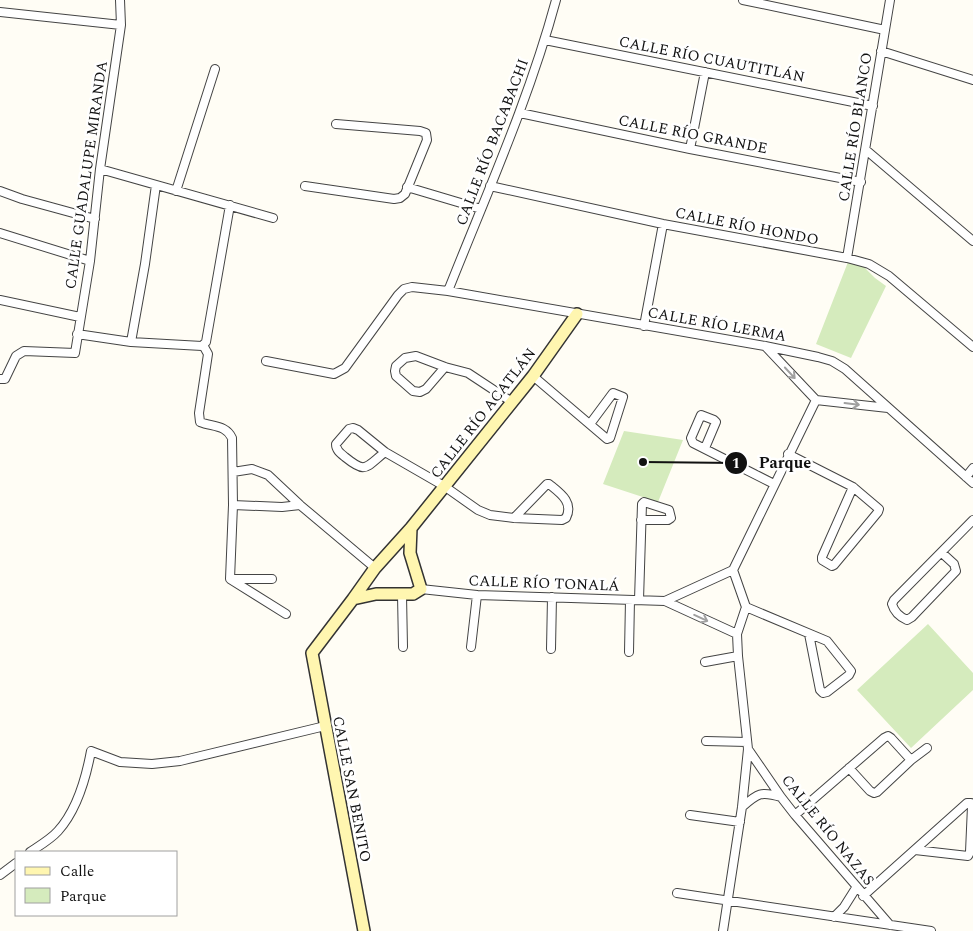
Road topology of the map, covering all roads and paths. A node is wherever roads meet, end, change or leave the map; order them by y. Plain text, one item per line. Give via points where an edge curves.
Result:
1 (120, 0) edge
2 (556, 0) edge
3 (743, 0) edge
4 (890, 0) edge
5 (0, 12) edge
6 (121, 25) junction
7 (885, 30) junction
8 (545, 40) junction
9 (882, 51) junction
10 (215, 69) dead end
11 (705, 72) junction
12 (973, 80) edge
13 (873, 106) junction
14 (520, 112) junction
15 (336, 124) dead end
16 (690, 149) junction
17 (866, 150) junction
18 (100, 169) junction
19 (861, 182) junction
20 (156, 185) junction
21 (305, 186) dead end
22 (490, 186) junction
23 (407, 187) junction
24 (0, 191) edge
25 (176, 191) junction
26 (230, 205) junction
27 (481, 209) junction
28 (274, 218) dead end
29 (95, 219) junction
30 (663, 224) junction
31 (0, 233) edge
32 (973, 241) edge
33 (847, 258) junction
34 (90, 261) junction
35 (448, 291) junction
36 (0, 300) edge
37 (577, 314) junction
38 (80, 317) junction
39 (644, 326) junction
40 (77, 334) junction
41 (131, 342) junction
42 (203, 345) junction
43 (765, 346) junction
44 (973, 347) edge
45 (266, 361) dead end
46 (445, 367) junction
47 (534, 376) junction
48 (0, 379) edge
49 (816, 400) junction
50 (512, 402) junction
51 (888, 408) junction
52 (590, 424) junction
53 (705, 448) junction
54 (384, 452) junction
55 (788, 454) junction
56 (973, 468) edge
57 (233, 472) junction
58 (966, 477) junction
59 (973, 483) edge
60 (774, 484) junction
61 (444, 486) junction
62 (853, 488) junction
63 (233, 505) junction
64 (300, 505) junction
65 (514, 518) junction
66 (641, 520) dead end
67 (973, 520) edge
68 (411, 528) junction
69 (392, 548) junction
70 (410, 553) junction
71 (942, 553) junction
72 (375, 568) junction
73 (733, 570) junction
74 (230, 579) junction
75 (272, 579) dead end
76 (368, 580) junction
77 (421, 589) junction
78 (376, 594) junction
79 (402, 595) junction
80 (477, 595) junction
81 (552, 597) junction
82 (353, 600) junction
83 (630, 600) junction
84 (639, 600) junction
85 (665, 601) junction
86 (746, 607) junction
87 (286, 614) dead end
88 (737, 634) junction
89 (809, 634) junction
90 (471, 647) dead end
91 (403, 648) dead end
92 (551, 649) dead end
93 (629, 652) dead end
94 (312, 653) joint
95 (738, 656) junction
96 (706, 662) dead end
97 (325, 726) junction
98 (706, 741) dead end
99 (748, 745) junction
100 (927, 748) dead end
101 (911, 760) junction
102 (849, 768) junction
103 (781, 797) junction
104 (742, 807) junction
105 (690, 815) dead end
106 (795, 815) junction
107 (740, 822) junction
108 (915, 850) junction
109 (31, 851) edge
110 (15, 864) edge
111 (0, 875) edge
112 (856, 888) junction
113 (677, 893) dead end
114 (863, 896) junction
115 (728, 901) junction
116 (834, 917) junction
117 (890, 925) junction
118 (364, 931) edge
119 (722, 931) edge
120 (931, 931) edge

1 - 6 street, CALLE GUADALUPE MIRANDA
2 - 8 street, CALLE RÍO BACABACHI
3 - 7 street
4 - 7 street, CALLE RÍO BLANCO
5 - 6 street
6 - 18 street, CALLE GUADALUPE MIRANDA
7 - 9 street, CALLE RÍO BLANCO
8 - 11 street, CALLE RÍO CUAUTITLÁN
8 - 14 street, CALLE RÍO BACABACHI
9 - 12 street
9 - 13 street, CALLE RÍO BLANCO
10 - 25 street
11 - 13 street, CALLE RÍO CUAUTITLÁN
11 - 16 street
13 - 17 street, CALLE RÍO BLANCO
14 - 16 street, CALLE RÍO GRANDE
14 - 22 street, CALLE RÍO BACABACHI
15 - 23 street via 426,133 427,140
16 - 19 street, CALLE RÍO GRANDE
17 - 19 street, CALLE RÍO BLANCO
17 - 32 street
18 - 20 street
18 - 29 street, CALLE GUADALUPE MIRANDA
19 - 33 street, CALLE RÍO BLANCO
20 - 25 street
20 - 41 street
21 - 23 street via 394,199 405,194
22 - 27 street, CALLE RÍO BACABACHI
22 - 30 street, CALLE RÍO HONDO
23 - 27 street
24 - 29 street
25 - 26 street
26 - 28 street
26 - 42 street
27 - 35 street, CALLE RÍO BACABACHI
29 - 34 street, CALLE GUADALUPE MIRANDA
30 - 33 street, CALLE RÍO HONDO
30 - 39 street
31 - 34 street
33 - 44 street, CALLE RÍO HONDO via 869,264 889,276
34 - 38 street, CALLE GUADALUPE MIRANDA
35 - 37 street, CALLE RÍO LERMA
35 - 45 street, CALLE RÍO LERMA via 404,289 340,372 334,374
36 - 38 street
37 - 39 street, CALLE RÍO LERMA
37 - 47 street, CALLE RÍO ACATLÁN
38 - 40 street, CALLE GUADALUPE MIRANDA
39 - 43 street, CALLE RÍO LERMA
40 - 41 street
40 - 48 street, CALLE GUADALUPE MIRANDA via 75,353 24,351 16,356 5,378
41 - 42 street
42 - 57 street via 208,354 198,413 200,422 229,432
43 -> 49 street
43 - 51 street, CALLE RÍO LERMA via 832,361
46 - 46 street via 426,390 420,392 396,376 395,371 396,366 410,356
46 - 50 street via 468,373
47 - 50 street, CALLE RÍO ACATLÁN
47 - 52 street
49 -> 51 street
49 - 55 street
50 - 61 street, CALLE RÍO ACATLÁN
51 - 58 street, CALLE RÍO LERMA
52 - 52 street via 613,393 623,397 609,439
53 - 53 street via 715,425 714,420 701,415 691,441
53 - 60 street
54 - 54 street via 368,466 357,467 336,449 336,444 353,428
54 - 61 street
55 - 60 street
55 - 62 street
56 - 58 street
57 - 63 street
57 - 64 street via 260,471
58 - 59 street, CALLE RÍO LERMA
60 - 73 street
61 - 65 street via 478,510
61 - 68 street, CALLE RÍO ACATLÁN
62 - 62 street via 879,509 832,566 824,563 822,557
63 - 64 street
63 - 74 street
64 - 72 street
65 - 65 street via 546,484 568,504 568,514 562,520
66 - 84 street
67 - 71 street
68 - 69 street, CALLE RÍO ACATLÁN
68 - 70 street
69 - 70 street
69 - 72 street, CALLE RÍO ACATLÁN
70 - 77 street
71 - 71 street via 894,600 894,609 907,620 956,571 954,564
72 - 76 street, CALLE RÍO ACATLÁN
73 - 85 street, CALLE RÍO TONALÁ
73 - 86 street
74 - 75 street
74 - 87 street
76 - 78 street
76 - 82 street, CALLE RÍO ACATLÁN
77 - 79 street
77 - 80 street, CALLE RÍO TONALÁ
78 - 79 street
78 - 82 street
79 - 91 street
80 - 81 street, CALLE RÍO TONALÁ
80 - 90 street
81 - 83 street, CALLE RÍO TONALÁ
81 - 92 street
82 - 94 street, CALLE RÍO ACATLÁN
83 - 84 street, CALLE RÍO TONALÁ
83 - 93 street
84 - 85 street, CALLE RÍO TONALÁ
85 -> 88 street, CALLE RÍO TONALÁ
86 - 88 street
86 - 89 street
88 - 95 street
89 - 89 street via 820,690 827,692 851,671 827,641
94 - 97 street, CALLE SAN BENITO
95 - 96 street
95 - 99 street
97 - 109 street via 180,761 152,764 120,762 91,751 87,773 70,814 58,832
97 - 118 street, CALLE SAN BENITO
98 - 99 street
99 - 103 street, CALLE RÍO NAZAS
99 - 104 street
100 - 101 street
101 - 102 street via 888,736
101 - 102 street via 874,793
102 - 106 street
103 - 104 street via 759,794
103 - 106 street, CALLE RÍO NAZAS
104 - 107 street
105 - 107 street
106 - 112 street, CALLE RÍO NAZAS
107 - 115 street
108 - 108 street via 968,803 971,803 968,856
108 - 114 street
110 - 111 street
112 - 114 street, CALLE RÍO NAZAS
112 - 116 street
113 - 115 street
114 - 117 street, CALLE RÍO NAZAS
115 - 116 street
115 - 119 street
116 - 117 street
117 - 120 street

